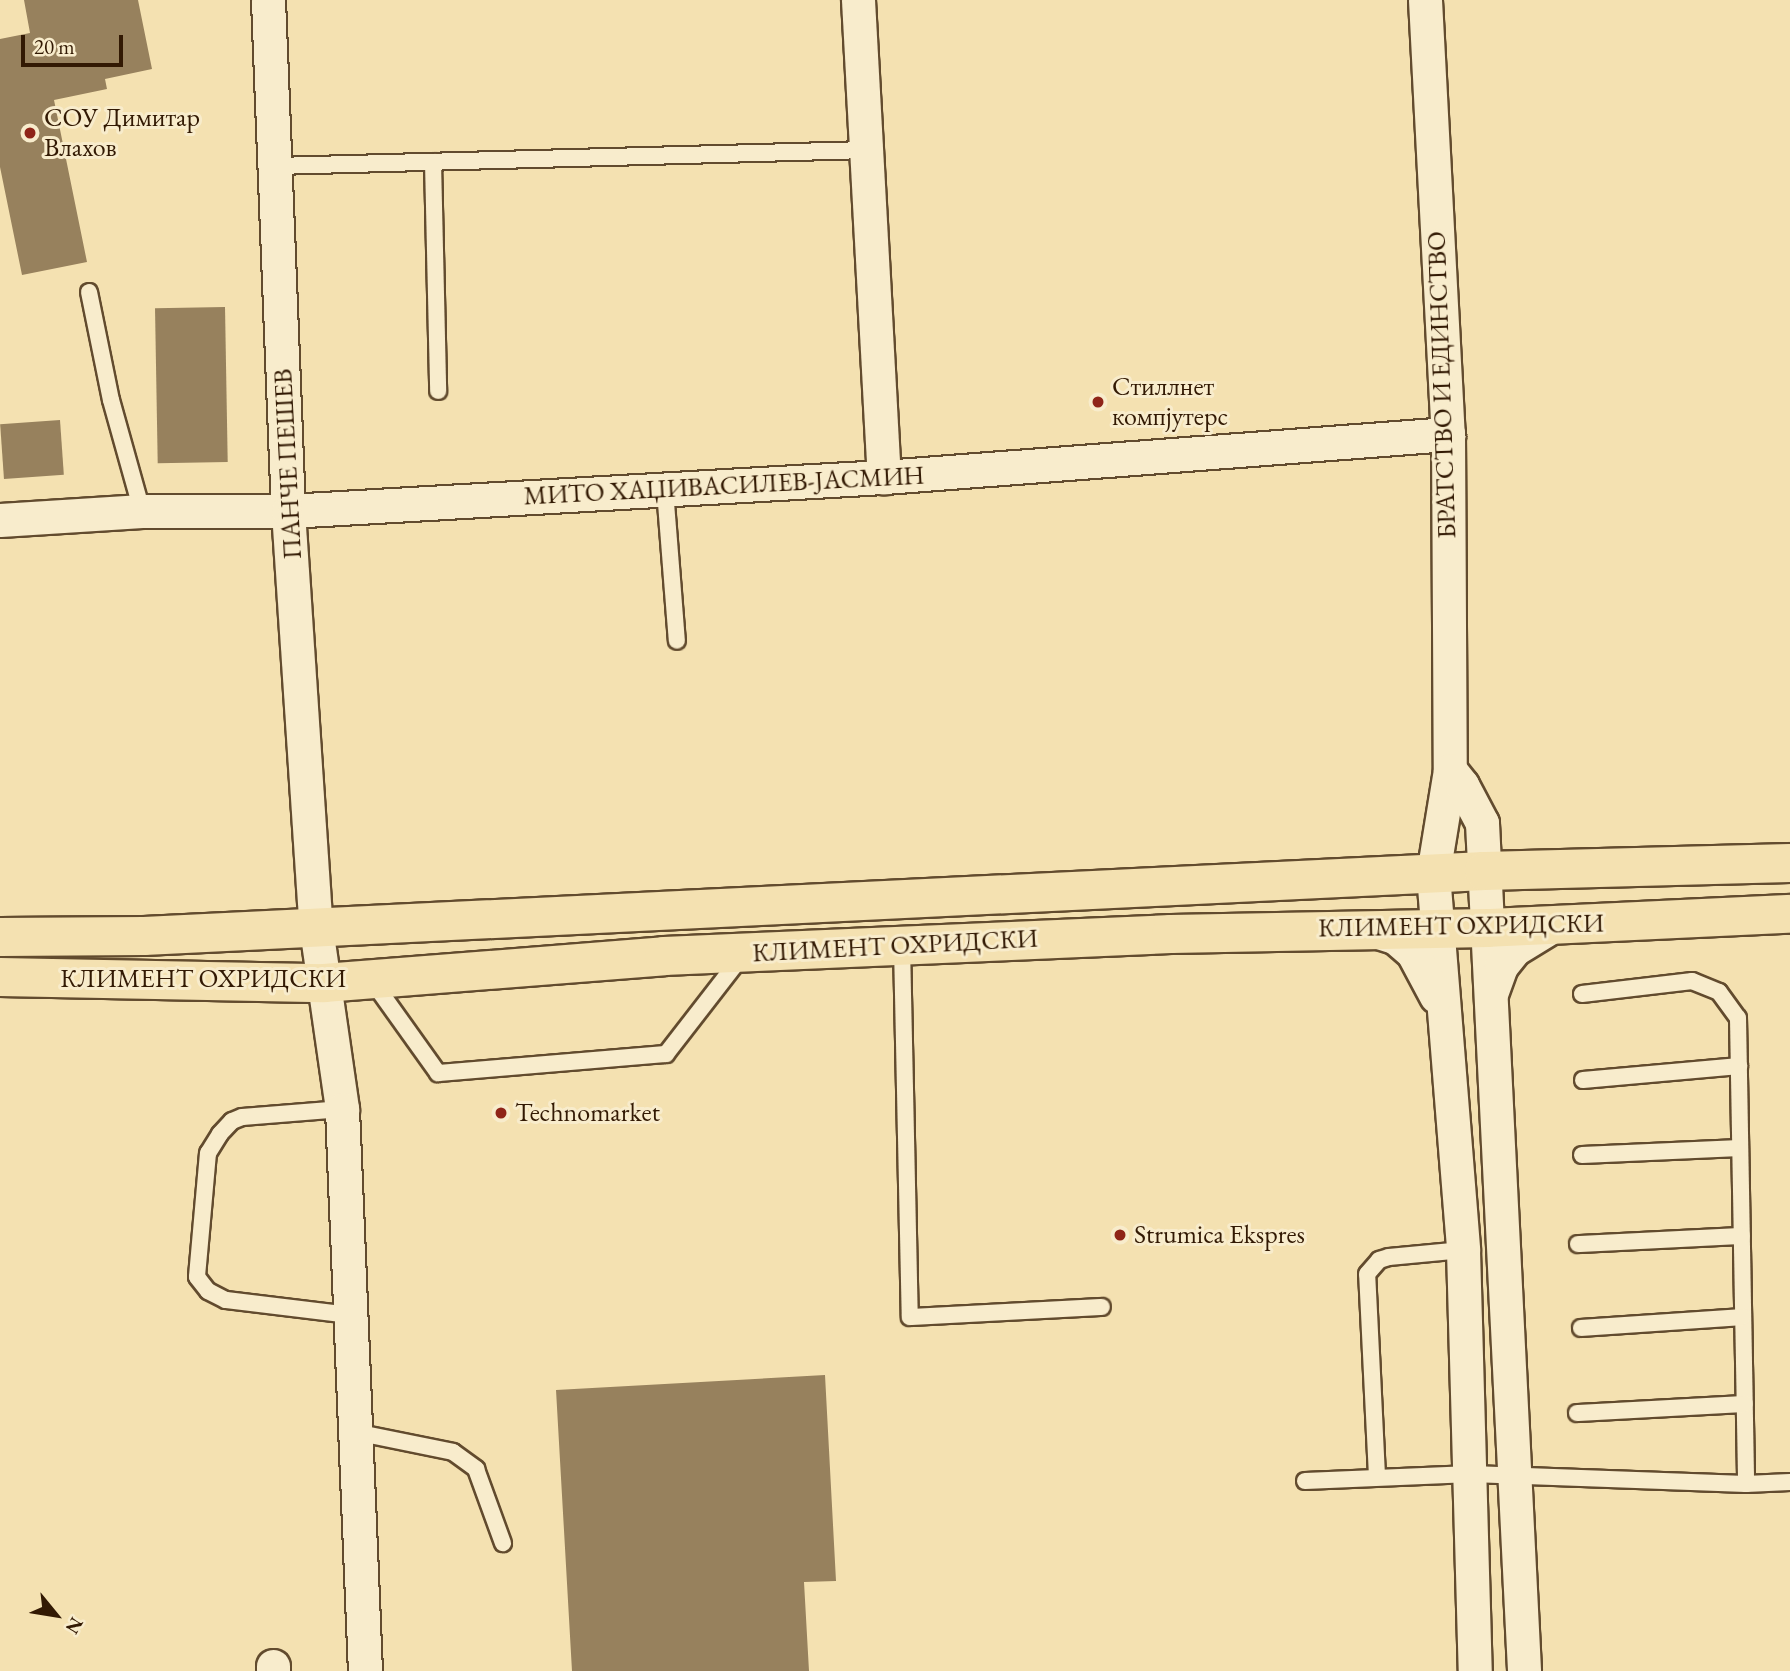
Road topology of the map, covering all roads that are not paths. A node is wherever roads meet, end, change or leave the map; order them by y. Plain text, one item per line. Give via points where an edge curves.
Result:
1 (268, 0) edge
2 (858, 0) edge
3 (1424, 0) edge
4 (866, 150) junction
5 (433, 162) junction
6 (276, 166) junction
7 (89, 292) dead end
8 (438, 391) dead end
9 (1448, 434) junction
10 (884, 477) junction
11 (664, 490) junction
12 (142, 511) junction
13 (288, 511) junction
14 (0, 520) edge
15 (677, 641) dead end
16 (1450, 770) junction
17 (1790, 863) edge
18 (1484, 871) junction
19 (1433, 874) junction
20 (1790, 914) edge
21 (1554, 925) junction
22 (1435, 927) junction
23 (316, 928) junction
24 (1366, 928) junction
25 (1488, 928) junction
26 (0, 937) edge
27 (902, 946) junction
28 (746, 952) junction
29 (0, 977) edge
30 (370, 977) junction
31 (324, 983) junction
32 (1582, 994) dead end
33 (1490, 996) junction
34 (1447, 1034) junction
35 (1739, 1066) junction
36 (1583, 1080) dead end
37 (342, 1109) junction
38 (1740, 1148) junction
39 (1582, 1155) dead end
40 (1742, 1236) junction
41 (1578, 1244) dead end
42 (1463, 1250) junction
43 (1102, 1307) dead end
44 (350, 1315) junction
45 (1743, 1317) junction
46 (1581, 1328) dead end
47 (1745, 1404) junction
48 (1577, 1413) dead end
49 (355, 1433) junction
50 (1471, 1474) junction
51 (1377, 1476) junction
52 (1513, 1478) junction
53 (1305, 1481) dead end
54 (1790, 1482) edge
55 (1746, 1484) junction
56 (503, 1543) dead end
57 (365, 1671) edge
58 (1475, 1671) edge
59 (1524, 1671) edge

1 - 6 street, ПАНЧЕ ПЕШЕВ
2 - 4 street
3 - 9 street, БРАТСТВО И ЕДИНСТВО
4 - 5 lane
4 - 10 street
5 - 6 lane
5 - 8 lane
6 - 13 street, ПАНЧЕ ПЕШЕВ
7 - 12 lane via 111,400
9 - 10 street, МИТО ХАЏИВАСИЛЕВ-ЈАСМИН
9 - 16 street, БРАТСТВО И ЕДИНСТВО
10 - 11 street, МИТО ХАЏИВАСИЛЕВ-ЈАСМИН
11 - 13 street, МИТО ХАЏИВАСИЛЕВ-ЈАСМИН
11 - 15 lane
12 - 13 street, МИТО ХАЏИВАСИЛЕВ-ЈАСМИН
12 - 14 street, МИТО ХАЏИВАСИЛЕВ-ЈАСМИН
13 - 23 street, ПАНЧЕ ПЕШЕВ
16 - 18 street via 1482,823
16 - 19 street, БРАТСТВО И ЕДИНСТВО
17 - 18 main road, КЛИМЕНТ ОХРИДСКИ
18 - 19 main road, КЛИМЕНТ ОХРИДСКИ
18 - 25 street
19 - 22 street, БРАТСТВО И ЕДИНСТВО
19 - 23 main road, КЛИМЕНТ ОХРИДСКИ
20 - 21 main road, КЛИМЕНТ ОХРИДСКИ
21 - 25 main road, КЛИМЕНТ ОХРИДСКИ
21 - 33 street via 1515,949 1501,967
22 - 24 main road, КЛИМЕНТ ОХРИДСКИ
22 - 25 main road, КЛИМЕНТ ОХРИДСКИ
22 - 34 street, БРАТСТВО И ЕДИНСТВО
23 - 26 main road, КЛИМЕНТ ОХРИДСКИ
23 - 31 street, ПАНЧЕ ПЕШЕВ
24 - 27 main road, КЛИМЕНТ ОХРИДСКИ
24 - 34 street via 1396,938 1413,953 1430,982
25 - 33 street
27 - 28 main road, КЛИМЕНТ ОХРИДСКИ
27 - 43 lane via 910,1317
28 - 30 main road, КЛИМЕНТ ОХРИДСКИ
28 - 30 lane via 666,1054 438,1073
29 - 31 main road, КЛИМЕНТ ОХРИДСКИ
30 - 31 main road, КЛИМЕНТ ОХРИДСКИ
31 - 37 street, ПАНЧЕ ПЕШЕВ
32 - 35 lane via 1692,981 1719,992 1738,1018
33 - 52 street
34 - 42 street
35 - 36 lane
35 - 38 lane
37 - 44 street, ПАНЧЕ ПЕШЕВ
37 - 44 lane via 242,1117 220,1134 208,1153 197,1277 208,1291 226,1300
38 - 39 lane
38 - 40 lane
40 - 41 lane
40 - 45 lane
42 - 50 street
42 - 51 lane via 1389,1257 1379,1260 1367,1274
44 - 49 street, ПАНЧЕ ПЕШЕВ
45 - 46 lane
45 - 47 lane
47 - 48 lane
47 - 55 lane
49 - 56 lane via 453,1452 476,1469
49 - 57 street, ПАНЧЕ ПЕШЕВ
50 - 51 lane
50 - 52 lane
50 - 58 street
51 - 53 lane
52 - 55 lane
52 - 59 street
54 - 55 lane

